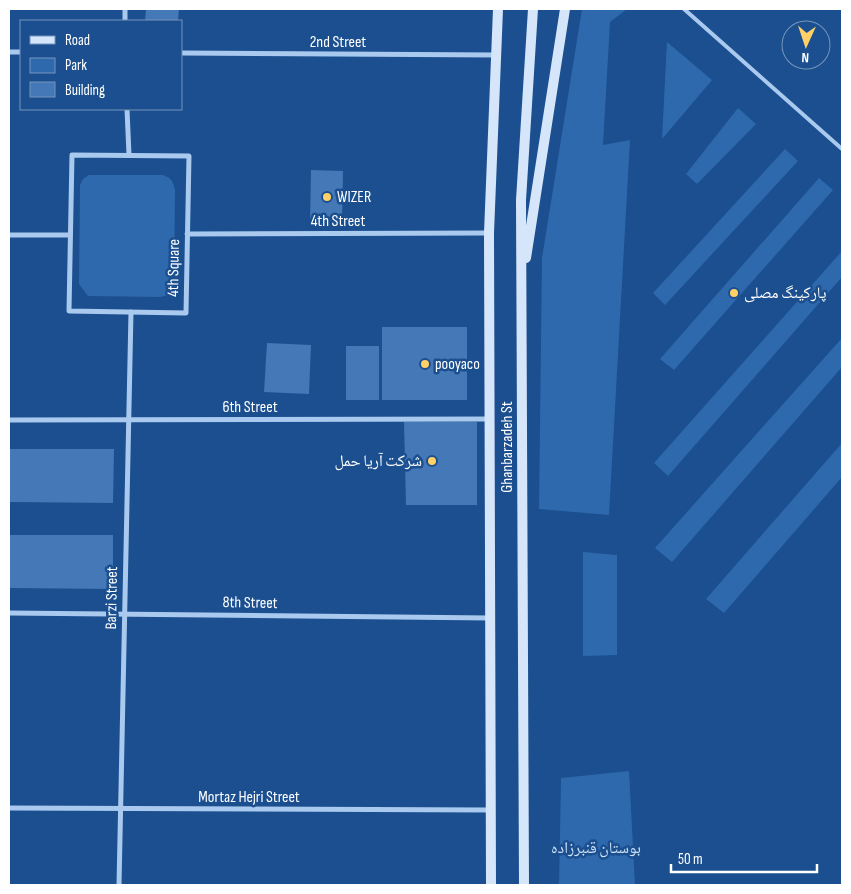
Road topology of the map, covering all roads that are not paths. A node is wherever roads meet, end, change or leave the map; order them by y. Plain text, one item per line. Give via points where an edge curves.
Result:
1 (498, 9) edge
2 (533, 9) edge
3 (565, 9) edge
4 (684, 9) edge
5 (182, 53) edge
6 (496, 55) junction
7 (127, 110) edge
8 (842, 150) edge
9 (129, 155) junction
10 (489, 233) junction
11 (187, 234) junction
12 (9, 235) edge
13 (70, 235) junction
14 (521, 291) junction
15 (131, 312) junction
16 (490, 419) junction
17 (9, 420) edge
18 (129, 420) junction
19 (9, 613) edge
20 (124, 614) junction
21 (490, 618) junction
22 (9, 808) edge
23 (120, 808) junction
24 (489, 810) junction
25 (119, 885) edge
26 (491, 885) edge
27 (524, 885) edge

1 - 6 main road, Ghanbarzadeh St
2 - 14 main road, Ghanbarzadeh St via 521,200
3 - 14 main road
4 - 8 lane
5 - 6 street, 2nd Street
6 - 10 main road, Ghanbarzadeh St
7 - 9 street
9 - 11 street, 4th Square via 188,156
9 - 13 street, 4th Square via 72,155
10 - 11 street, 4th Street
10 - 16 main road, Ghanbarzadeh St
11 - 15 street, 4th Square via 186,313
12 - 13 street
13 - 15 street, 4th Square via 68,310
14 - 27 main road, Ghanbarzadeh St
15 - 18 street, Barzi Street
16 - 18 street, 6th Street
16 - 21 main road, Ghanbarzadeh St
17 - 18 street, 6th Street
18 - 20 street, Barzi Street
19 - 20 street, 8th Street
20 - 21 street, 8th Street
20 - 23 street, Barzi Street
21 - 24 main road, Ghanbarzadeh St
22 - 23 street, Mortaz Hejri Street
23 - 24 street, Mortaz Hejri Street
23 - 25 street, Barzi Street
24 - 26 main road, Ghanbarzadeh St

